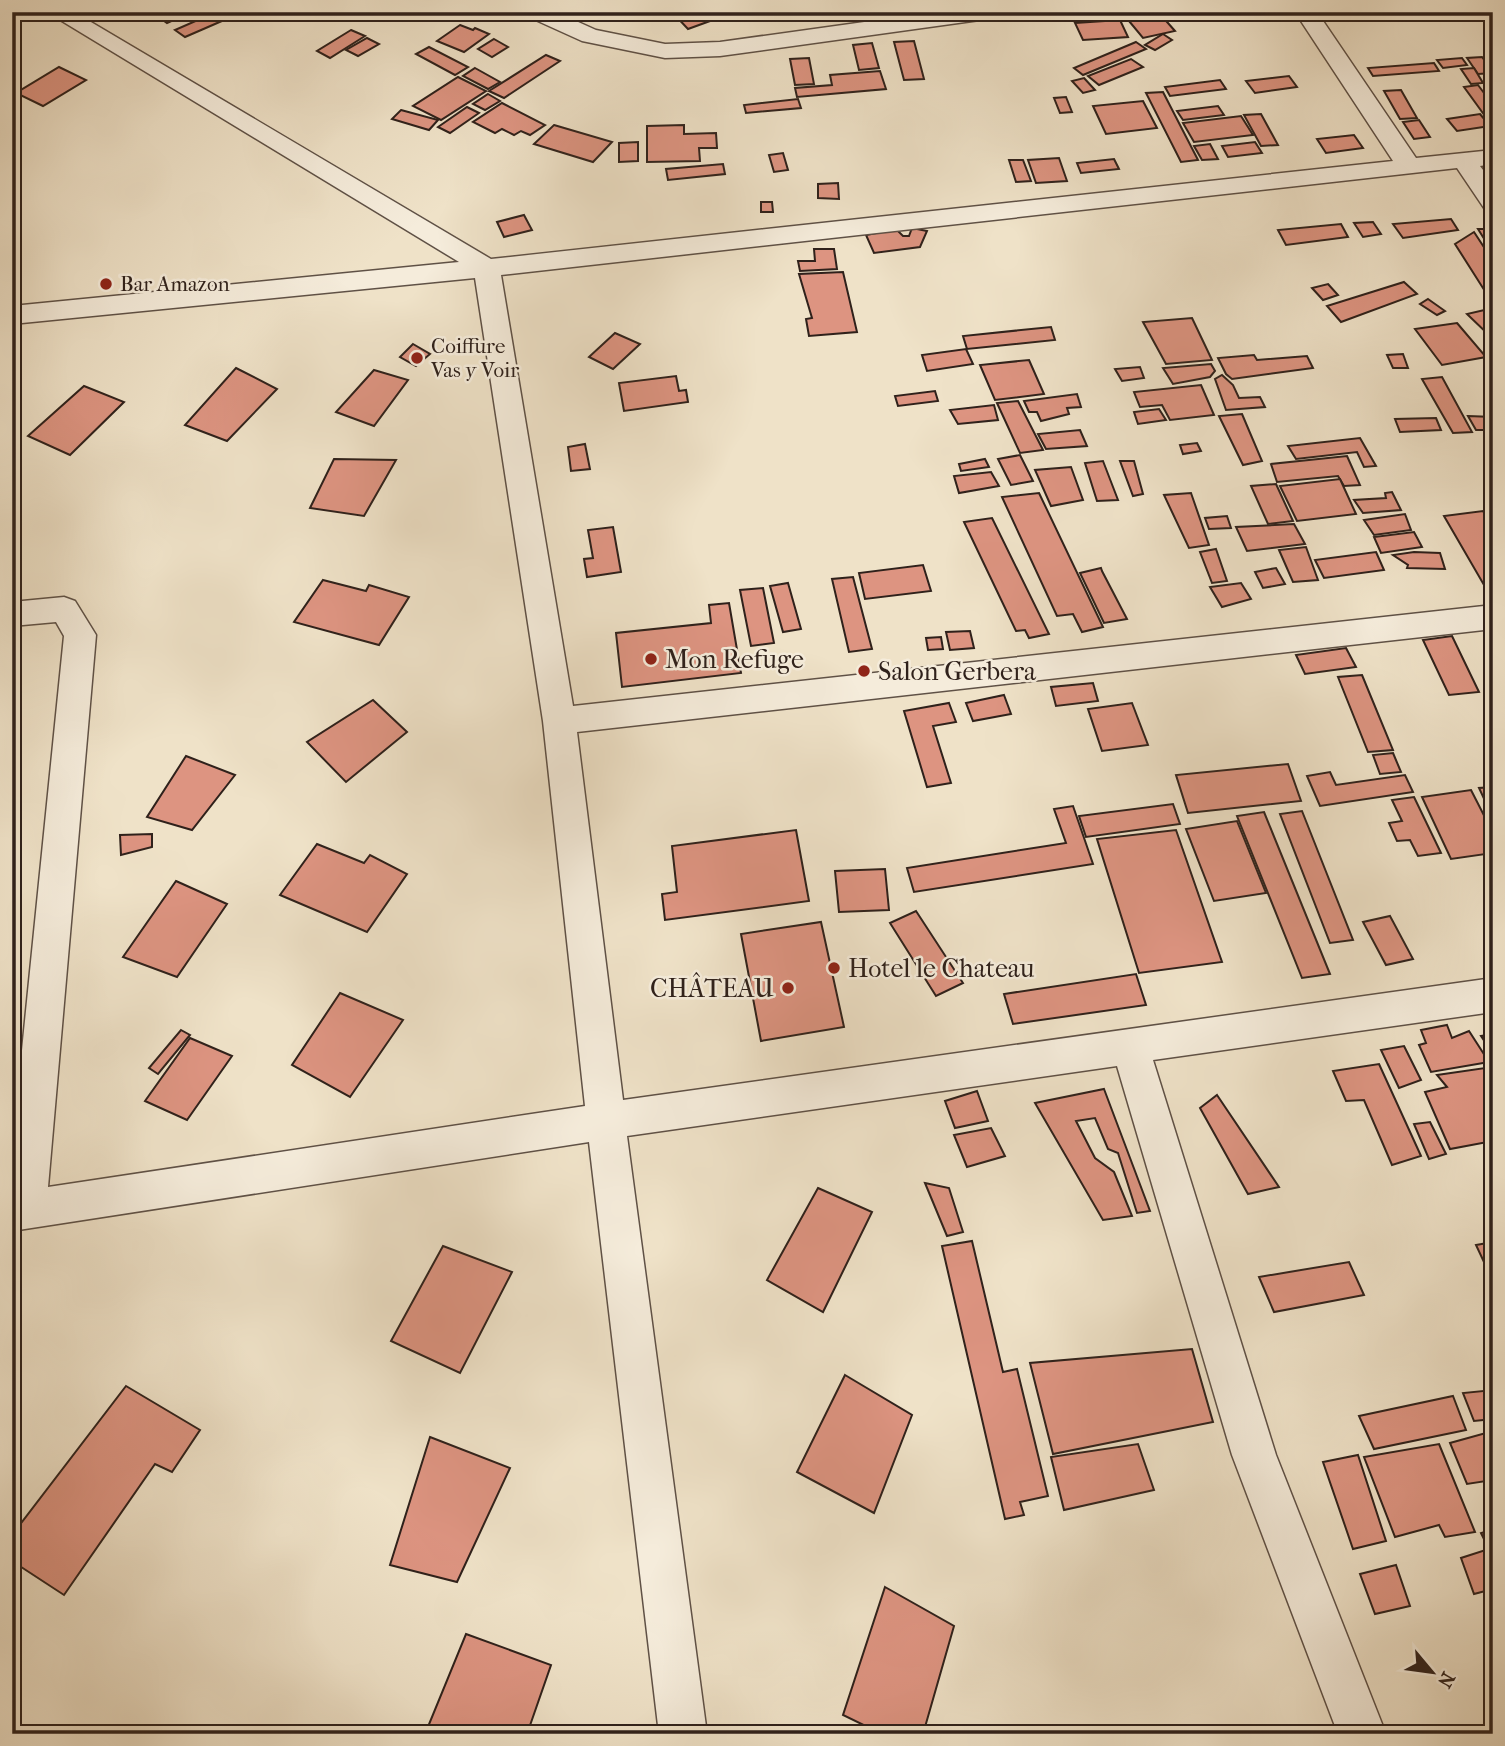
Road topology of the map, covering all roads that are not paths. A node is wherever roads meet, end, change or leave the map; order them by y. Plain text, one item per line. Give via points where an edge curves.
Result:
1 (58, 12) edge
2 (537, 12) edge
3 (987, 12) edge
4 (1306, 12) edge
5 (1493, 157) edge
6 (1464, 160) junction
7 (1409, 166) junction
8 (1493, 202) edge
9 (487, 268) junction
10 (12, 315) edge
11 (12, 614) edge
12 (1493, 617) edge
13 (559, 721) junction
14 (1493, 995) edge
15 (1130, 1046) junction
16 (606, 1121) junction
17 (19, 1211) edge
18 (683, 1734) edge
19 (1362, 1734) edge

1 - 9 street
2 - 3 street via 590,36 665,51 720,49
4 - 7 street
5 - 6 street
6 - 7 street
6 - 8 street
7 - 9 street
9 - 10 street
9 - 13 street
11 - 17 street via 64,609 80,635
12 - 13 street
13 - 16 street
14 - 15 street
15 - 16 street
15 - 19 street via 1254,1455
16 - 17 street
16 - 18 street

